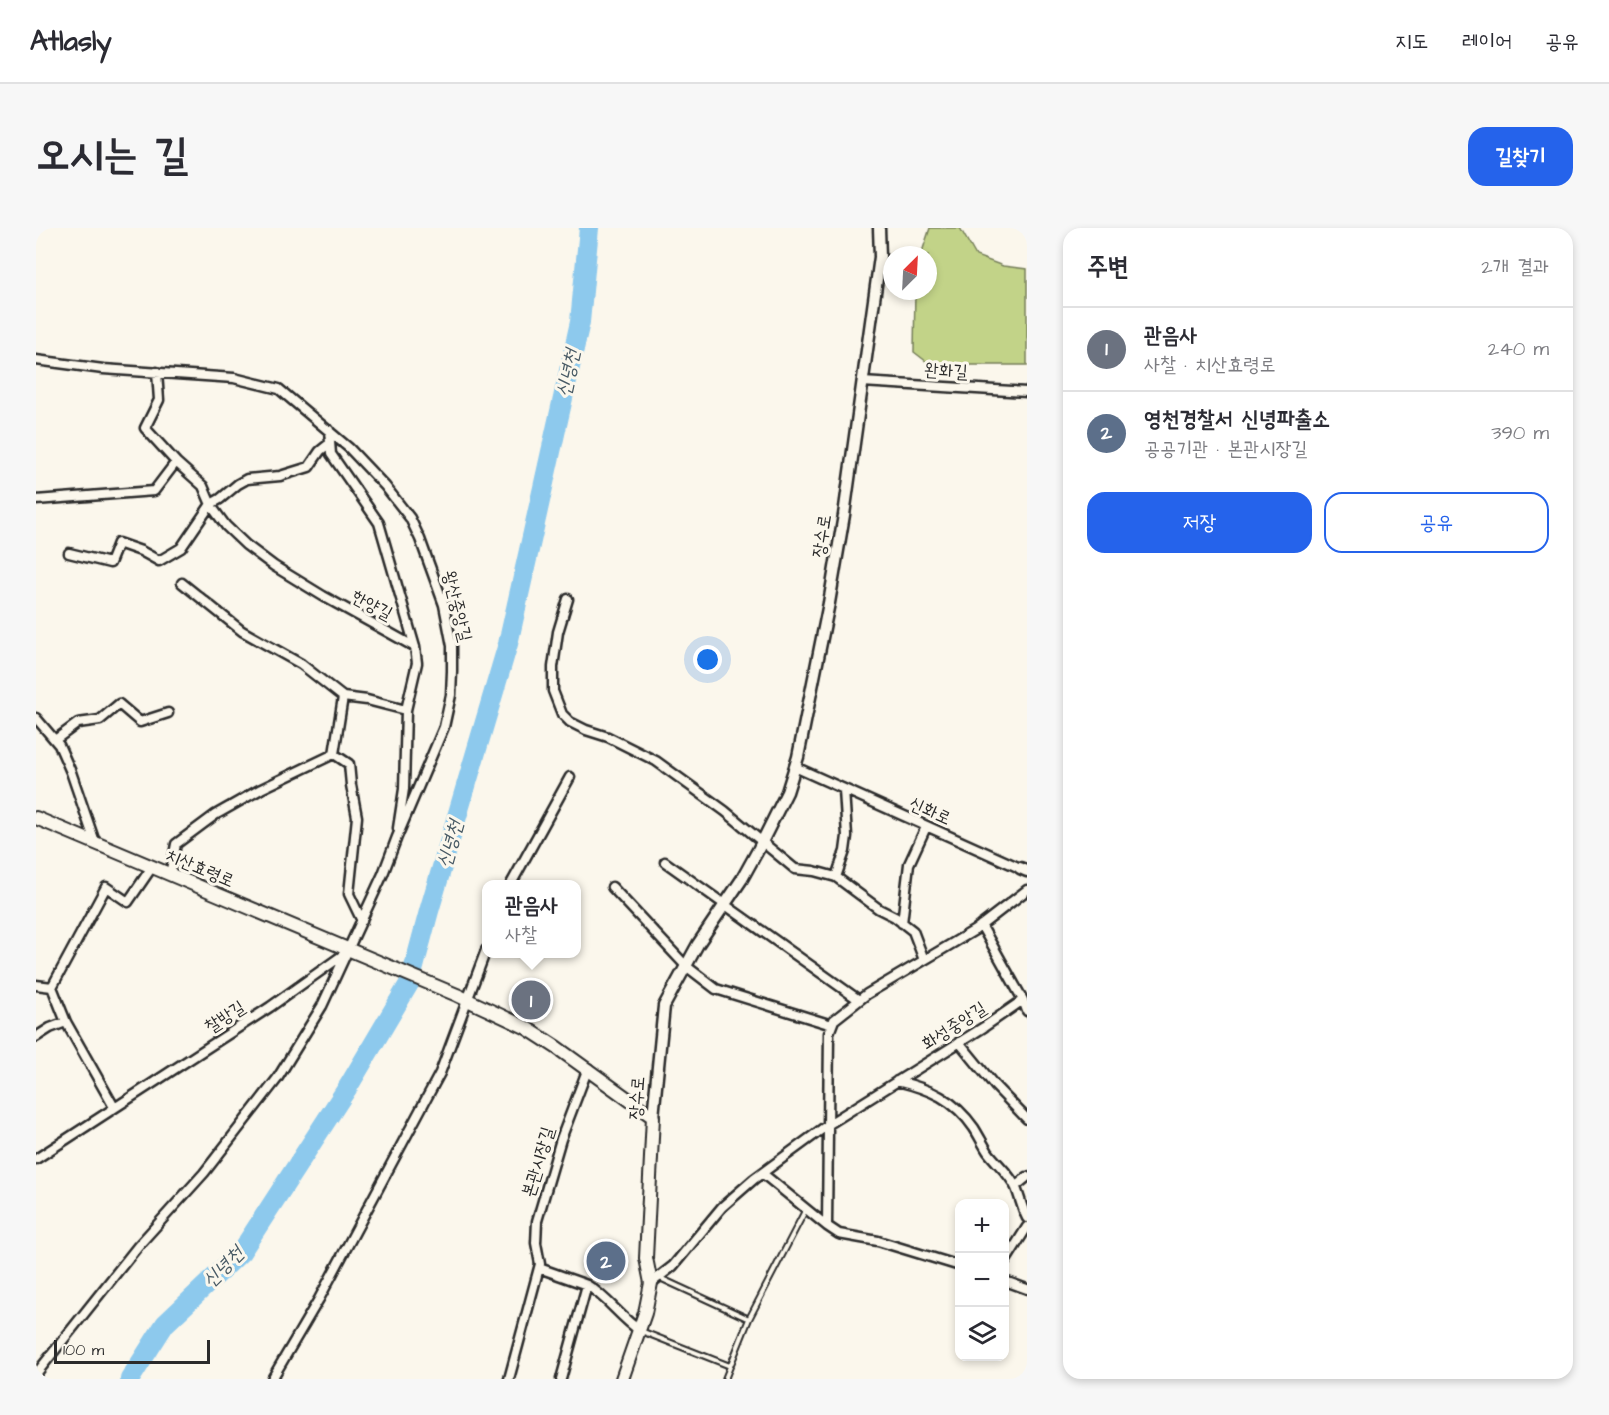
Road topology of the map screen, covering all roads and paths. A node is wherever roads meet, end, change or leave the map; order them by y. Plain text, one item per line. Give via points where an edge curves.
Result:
1 (879, 228) edge
2 (36, 360) edge
3 (156, 372) junction
4 (862, 382) junction
5 (1027, 392) edge
6 (329, 430) junction
7 (330, 443) junction
8 (176, 462) junction
9 (36, 500) edge
10 (211, 504) junction
11 (69, 553) dead end
12 (182, 583) dead end
13 (568, 598) dead end
14 (416, 647) junction
15 (343, 697) junction
16 (406, 710) junction
17 (168, 713) dead end
18 (36, 718) edge
19 (55, 740) junction
20 (334, 754) junction
21 (795, 767) junction
22 (570, 777) dead end
23 (844, 790) junction
24 (36, 818) edge
25 (926, 827) junction
26 (396, 837) junction
27 (95, 842) junction
28 (762, 842) junction
29 (665, 862) dead end
30 (152, 867) junction
31 (1024, 870) edge
32 (170, 874) junction
33 (836, 877) junction
34 (514, 880) edge
35 (612, 887) dead end
36 (1027, 890) edge
37 (725, 904) junction
38 (362, 921) junction
39 (902, 922) junction
40 (981, 925) junction
41 (350, 950) junction
42 (482, 958) edge
43 (924, 960) junction
44 (686, 966) junction
45 (36, 985) edge
46 (52, 987) junction
47 (462, 998) junction
48 (859, 1000) junction
49 (1023, 1000) junction
50 (1027, 1011) edge
51 (66, 1022) junction
52 (832, 1025) junction
53 (36, 1037) edge
54 (959, 1042) junction
55 (588, 1068) junction
56 (897, 1081) junction
57 (114, 1107) junction
58 (653, 1117) junction
59 (1027, 1119) edge
60 (829, 1124) junction
61 (36, 1159) edge
62 (762, 1173) junction
63 (1027, 1177) edge
64 (1016, 1186) junction
65 (806, 1209) junction
66 (1027, 1218) edge
67 (827, 1226) junction
68 (1027, 1227) edge
69 (1009, 1256) edge
70 (955, 1264) edge
71 (538, 1268) junction
72 (655, 1280) junction
73 (1009, 1282) edge
74 (587, 1285) junction
75 (1027, 1288) edge
76 (749, 1319) junction
77 (639, 1330) junction
78 (730, 1366) junction
79 (36, 1374) edge
80 (272, 1379) edge
81 (509, 1379) edge
82 (561, 1379) edge
83 (622, 1379) edge
84 (725, 1379) edge

1 - 4 street, 장수로 via 880,257
2 - 3 street, 왕산중앙길
3 - 6 street, 왕산중앙길 via 234,378 279,389
3 - 8 street, 한양길 via 159,400 144,428
4 - 5 street, 완화길
4 - 21 street, 장수로 via 829,603
6 - 7 street
6 - 26 street, 왕산중앙길 via 385,486 410,518 444,605 452,646 448,715
7 - 10 street via 309,467 280,476 247,479
7 - 14 street via 331,454 379,523
8 - 9 street via 154,491
8 - 10 street, 한양길 via 203,486
10 - 11 street via 181,548 159,561 118,543 110,563
10 - 14 street, 한양길 via 226,526 274,566
12 - 15 street via 242,631 301,664
13 - 28 street via 553,667 553,691 562,714 586,730 656,761
14 - 16 street via 417,663
15 - 16 street
15 - 20 street
16 - 26 street via 404,789
17 - 19 street via 140,722 119,704 100,720 78,723
18 - 19 street
19 - 27 street
20 - 32 street via 261,789 205,822 176,844
20 - 38 street via 349,764 357,817 349,894
21 - 23 street, 신화로
21 - 28 street, 장수로
22 - 34 street
23 - 25 street, 신화로
23 - 33 street via 847,836
24 - 27 main road, 치산효령로
25 - 31 street, 신화로
25 - 39 street via 909,864
26 - 38 street, 왕산중앙길
27 - 30 main road, 치산효령로
28 - 33 street via 795,869
28 - 37 street, 장수로
29 - 37 street
30 - 32 main road, 치산효령로
30 - 46 street via 128,902 106,887
32 - 41 main road, 치산효령로
33 - 39 street
35 - 44 street
36 - 40 street
37 - 44 street, 장수로
37 - 48 street
38 - 41 street, 왕산중앙길
39 - 43 street via 913,931
40 - 43 street
40 - 49 street
41 - 47 main road, 치산효령로
41 - 57 street, 찰방길 via 270,1007
41 - 79 street, 왕산중앙길 via 322,1006 277,1079
42 - 47 street
43 - 48 street
44 - 52 street via 716,989
44 - 58 street, 장수로 via 664,1006
45 - 46 street
46 - 51 street
47 - 55 main road via 525,1027
47 - 80 street via 440,1073
48 - 52 street
49 - 50 street
49 - 54 street, 화성중앙길
51 - 53 street
51 - 57 street
52 - 60 street
54 - 56 street, 화성중앙길
54 - 59 street
55 - 58 main road
55 - 71 street, 본관시장길 via 561,1139 537,1221
56 - 60 street, 화성중앙길
56 - 64 street via 928,1089 948,1101 972,1125
57 - 61 street, 찰방길
58 - 72 main road, 장수로 via 646,1258
60 - 62 street, 화성중앙길
60 - 67 street
62 - 65 street
62 - 72 street, 화성중앙길 via 722,1207 673,1266
63 - 64 street
64 - 66 street
65 - 67 street
65 - 76 lane
67 - 70 street via 839,1234 878,1241
68 - 69 street
71 - 74 street
71 - 81 street, 본관시장길
72 - 76 lane
72 - 77 main road, 장수로
73 - 75 street
74 - 77 street
74 - 82 street
76 - 78 lane
77 - 78 lane
77 - 83 main road, 장수로
78 - 84 lane

